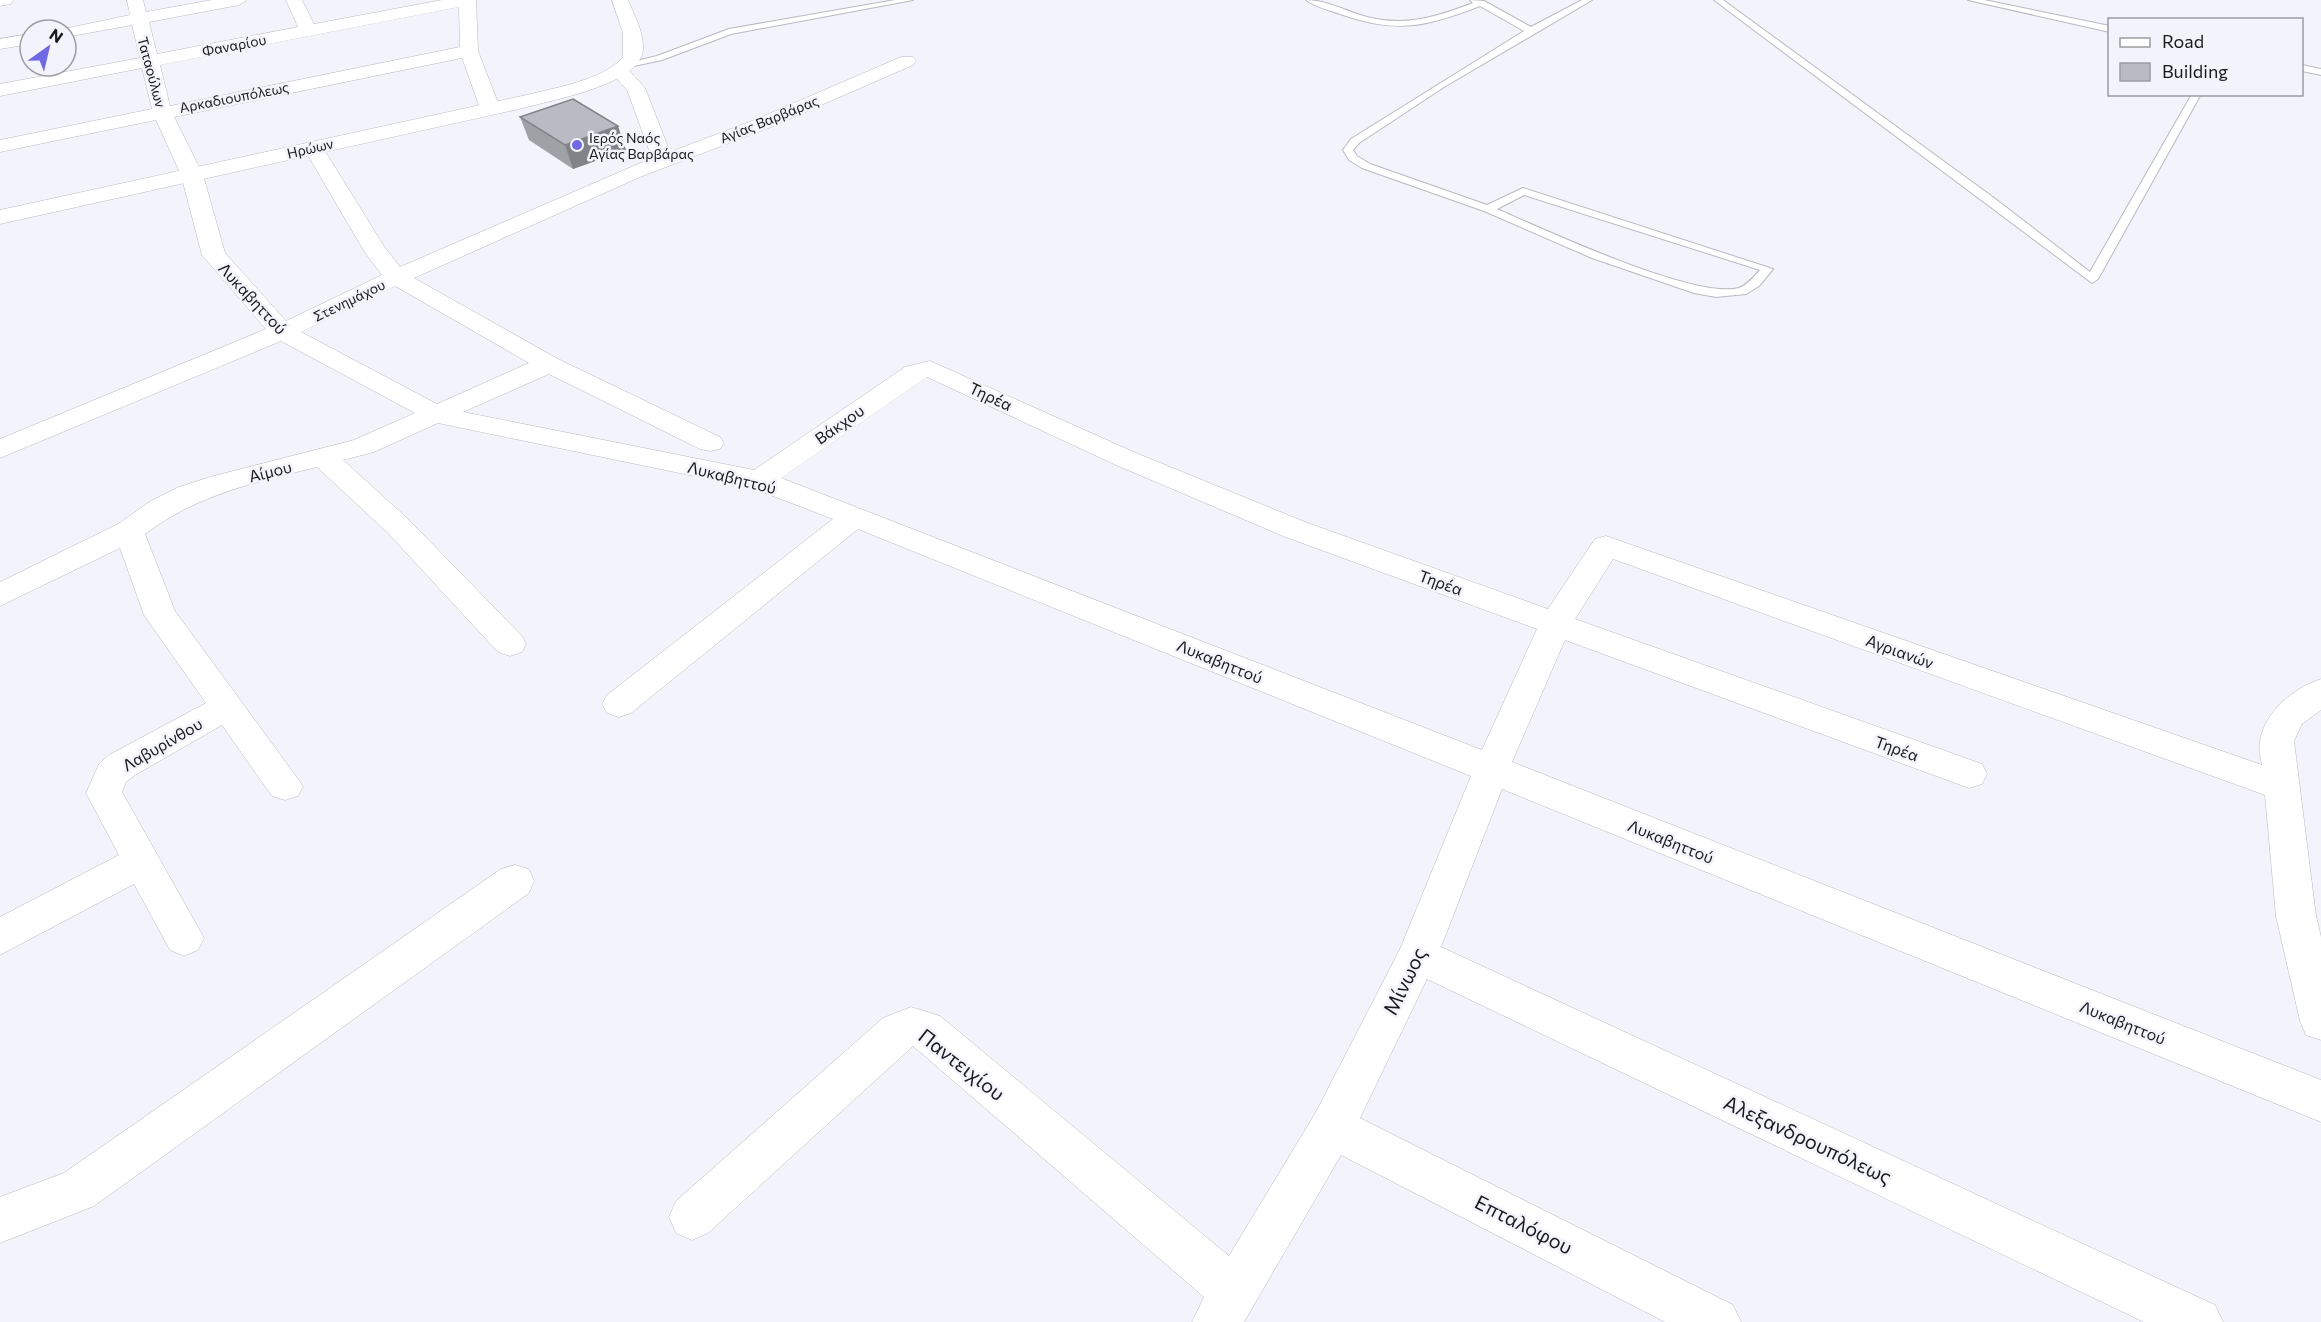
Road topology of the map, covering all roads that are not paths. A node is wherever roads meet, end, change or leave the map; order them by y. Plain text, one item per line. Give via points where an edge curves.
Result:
1 (5, 0) edge
2 (239, 0) edge
3 (294, 0) edge
4 (467, 0) edge
5 (620, 0) edge
6 (909, 0) edge
7 (1310, 0) edge
8 (1588, 0) edge
9 (1718, 0) edge
10 (1972, 0) edge
11 (0, 1) edge
12 (1478, 2) edge
13 (136, 9) edge
14 (78, 28) edge
15 (2108, 29) edge
16 (1529, 30) junction
17 (308, 31) junction
18 (18, 41) edge
19 (0, 44) edge
20 (469, 51) junction
21 (149, 61) junction
22 (907, 61) dead end
23 (624, 68) junction
24 (2303, 69) edge
25 (2321, 72) edge
26 (0, 90) edge
27 (2196, 96) edge
28 (490, 108) junction
29 (162, 111) junction
30 (0, 146) edge
31 (313, 147) junction
32 (663, 160) junction
33 (192, 175) junction
34 (1488, 209) junction
35 (0, 217) edge
36 (396, 277) junction
37 (282, 332) junction
38 (549, 364) junction
39 (921, 369) joint
40 (438, 415) junction
41 (710, 443) dead end
42 (0, 449) edge
43 (324, 458) junction
44 (759, 480) junction
45 (856, 516) junction
46 (129, 531) junction
47 (0, 595) edge
48 (1556, 623) junction
49 (510, 644) dead end
50 (2321, 692) edge
51 (619, 704) dead end
52 (228, 706) junction
53 (1491, 770) junction
54 (1969, 774) dead end
55 (285, 786) dead end
56 (2281, 786) junction
57 (140, 862) junction
58 (515, 880) dead end
59 (0, 937) edge
60 (184, 938) dead end
61 (1418, 956) junction
62 (2321, 1021) edge
63 (2321, 1101) edge
64 (1332, 1127) junction
65 (692, 1217) dead end
66 (0, 1220) edge
67 (1226, 1307) edge
68 (1716, 1322) edge
69 (2198, 1322) edge

1 - 11 street
2 - 13 street
3 - 17 street
4 - 17 street, Φαναρίου
4 - 20 street
5 - 23 street via 635,44 634,54
6 - 23 lane via 729,32
7 - 12 lane via 1370,20 1404,25 1438,19
8 - 16 lane
9 - 27 lane via 2092,279
10 - 15 lane
12 - 16 lane
13 - 14 street
13 - 21 street, Ταταούλων
16 - 34 lane via 1452,76 1355,141 1348,150 1366,166
17 - 21 street, Φαναρίου
18 - 19 street
20 - 28 street
20 - 29 street, Αρκαδιουπόλεως
21 - 26 street, Φαναρίου
21 - 29 street, Ταταούλων
22 - 32 street, Αγίας Βαρβάρας via 764,123
23 - 28 street, Ηρώων via 575,88
23 - 32 street via 636,88
24 - 25 lane
28 - 31 street, Ηρώων
29 - 30 street, Αρκαδιουπόλεως
29 - 33 street, Ταταούλων
31 - 33 street, Ηρώων
31 - 36 street via 375,251
32 - 36 street, Στενημάχου
33 - 35 street, Ηρώων
33 - 37 street, Λυκαβηττού via 214,255
34 - 34 lane via 1596,256 1694,289 1716,293 1742,291 1755,284 1767,269 1523,191
36 - 37 street, Στενημάχου
36 - 38 street
37 - 40 street, Λυκαβηττού
37 - 42 street, Στενημάχου
38 - 40 street, Αίμου
38 - 41 street
39 - 44 street, Βάκχου
39 - 48 street, Τηρέα via 937,371 1126,459 1294,529
40 - 43 street, Αίμου
40 - 44 street, Λυκαβηττού
43 - 46 street, Αίμου via 189,494
43 - 49 street via 397,525
44 - 45 street, Λυκαβηττού
45 - 51 street
45 - 53 street, Λυκαβηττού
46 - 47 street, Αίμου
46 - 52 street via 160,615
48 - 53 street, Μίνωος
48 - 54 street, Τηρέα
48 - 56 street, Αγριανών via 1606,546
50 - 56 street via 2288,716 2277,741
52 - 55 street
52 - 57 street, Λαβυρίνθου via 134,757 106,783 105,799
53 - 61 street, Μίνωος
53 - 63 street, Λυκαβηττού
56 - 62 street via 2296,916
57 - 59 street
57 - 60 street, Λαβυρίνθου
58 - 66 street via 78,1190
61 - 64 street, Μίνωος
61 - 69 street, Αλεξανδρουπόλεως
64 - 67 street, Μίνωος
64 - 68 street, Επταλόφου
65 - 67 street, Παντειχίου via 898,1032 907,1026 917,1026

